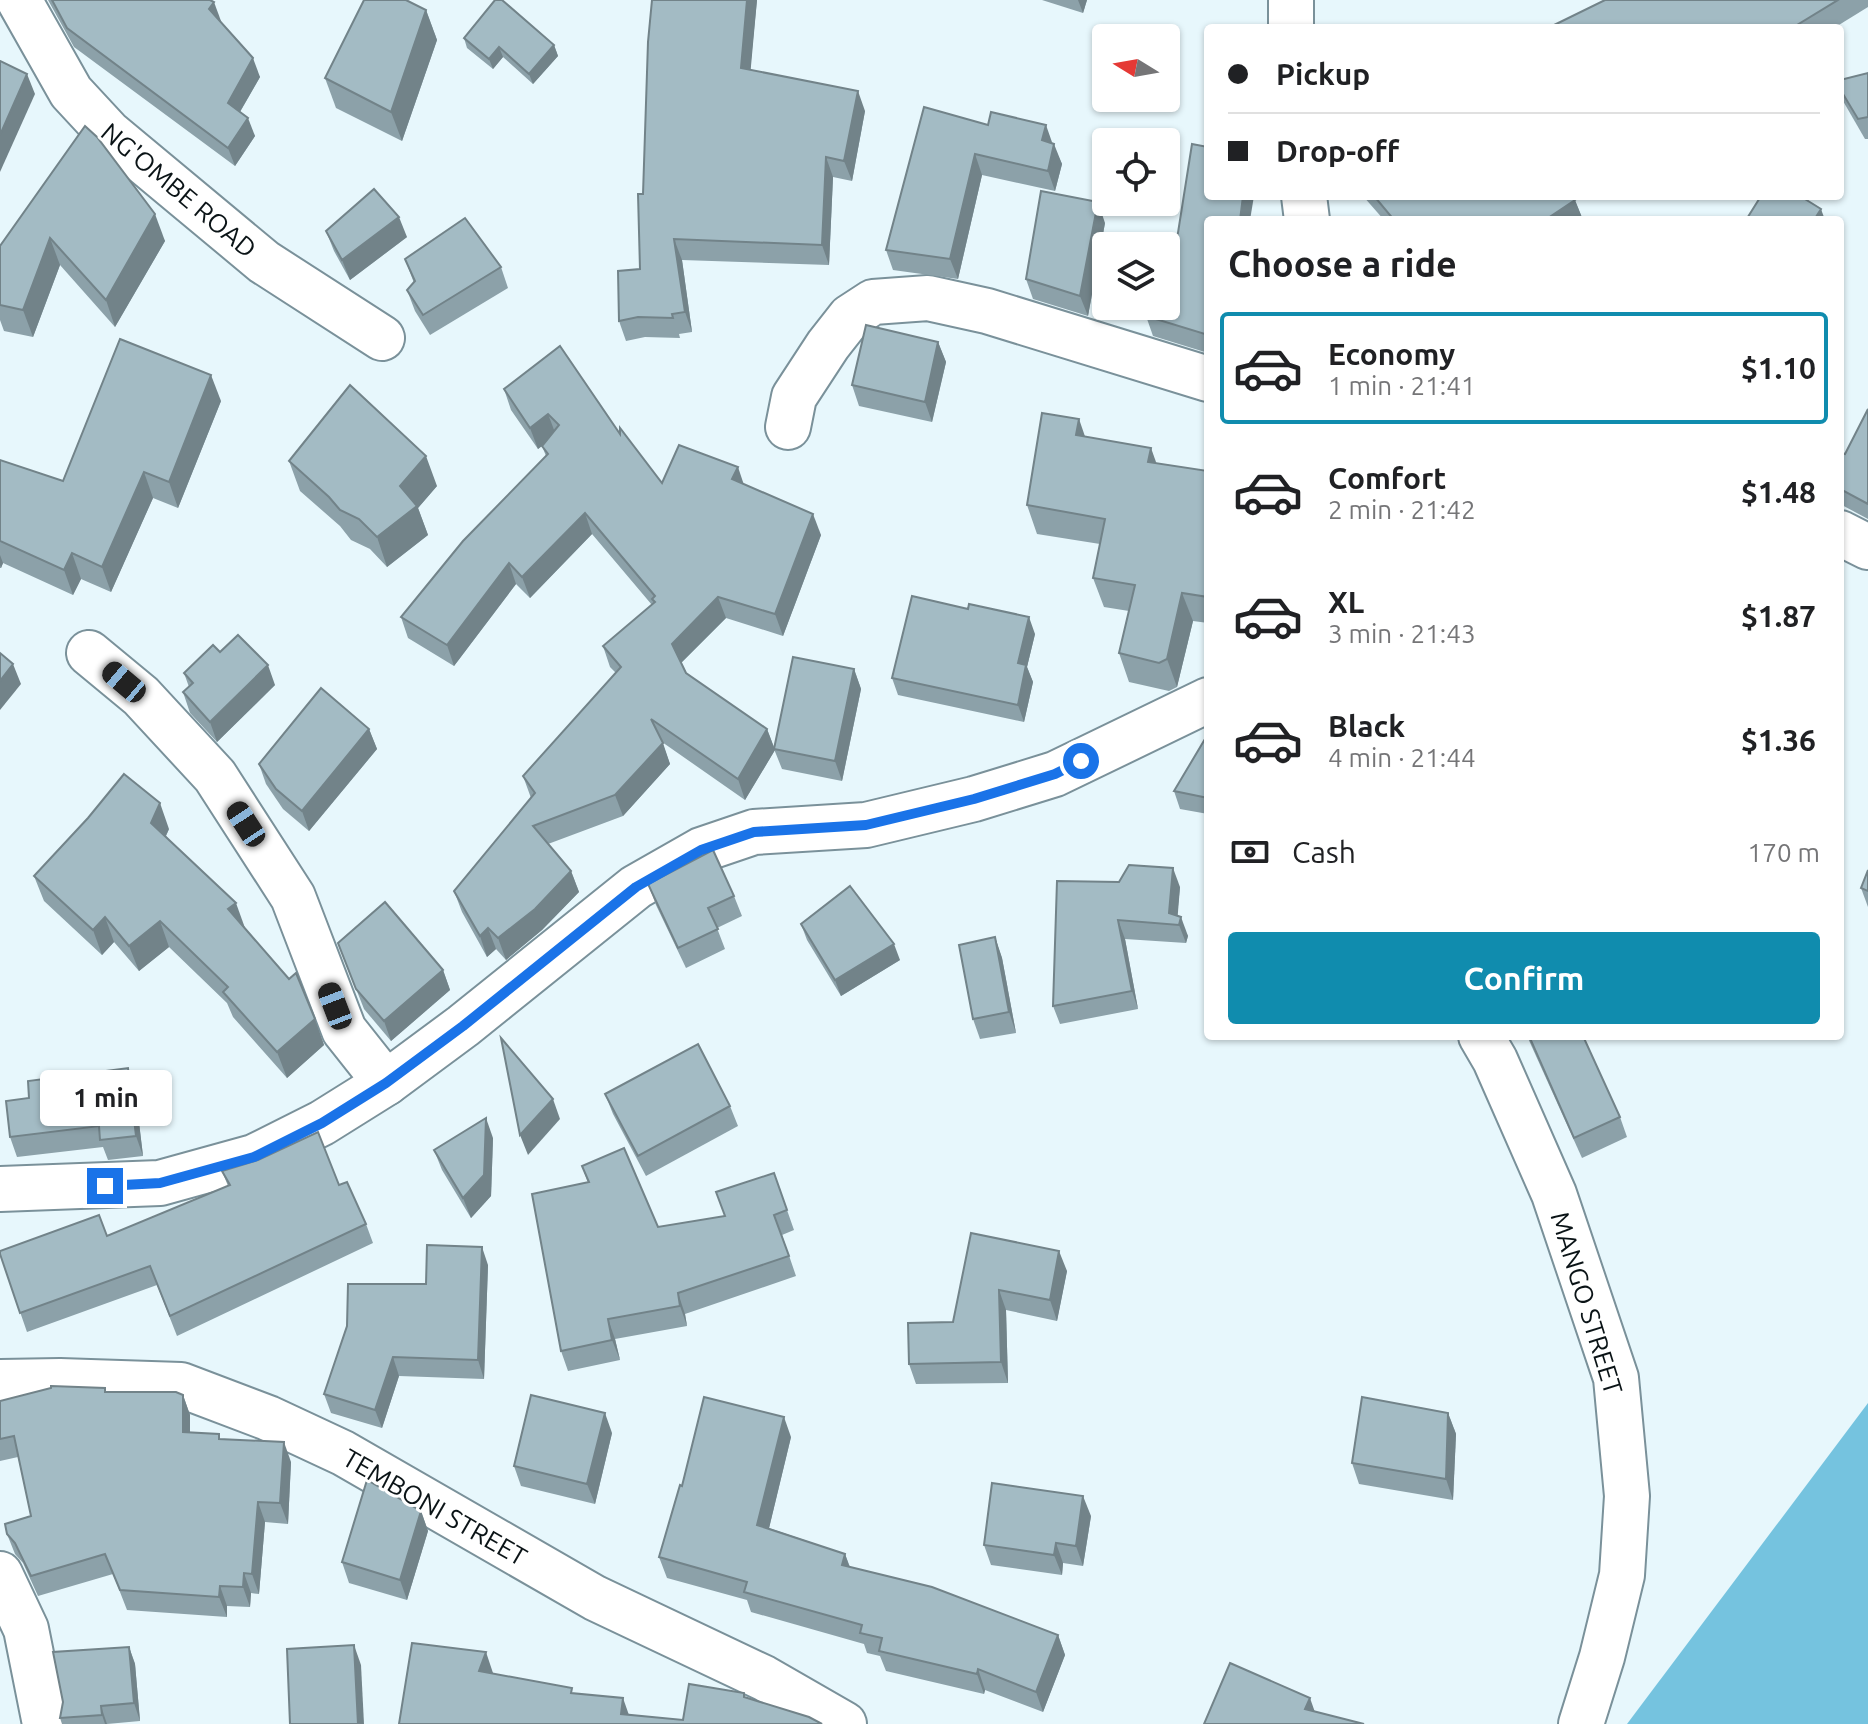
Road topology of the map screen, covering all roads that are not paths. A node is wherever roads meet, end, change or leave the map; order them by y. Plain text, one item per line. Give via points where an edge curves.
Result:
1 (19, 0) edge
2 (1291, 0) edge
3 (1291, 24) edge
4 (382, 338) dead end
5 (1204, 378) edge
6 (788, 427) dead end
7 (1844, 535) edge
8 (1868, 547) edge
9 (89, 653) dead end
10 (1204, 702) edge
11 (1483, 1040) edge
12 (386, 1083) junction
13 (0, 1189) edge
14 (0, 1382) edge
15 (0, 1574) edge
16 (45, 1724) edge
17 (844, 1724) edge
18 (1581, 1724) edge

1 - 4 street, NG'OMBE ROAD via 71,92 109,133 264,262
2 - 3 street
5 - 6 street via 987,311 928,298 873,302 850,317 828,345 794,397
7 - 8 street
9 - 12 street via 141,696 215,776 293,897 344,1030
10 - 12 street via 1055,774 974,799 866,825 754,832 701,850 636,887
11 - 18 street, MANGO STREET via 1554,1194 1616,1378 1627,1496 1622,1575
12 - 13 street via 254,1157 160,1183
14 - 17 street, TEMBONI STREET via 181,1385 268,1418 343,1453 595,1598 764,1678
15 - 16 street via 26,1629

